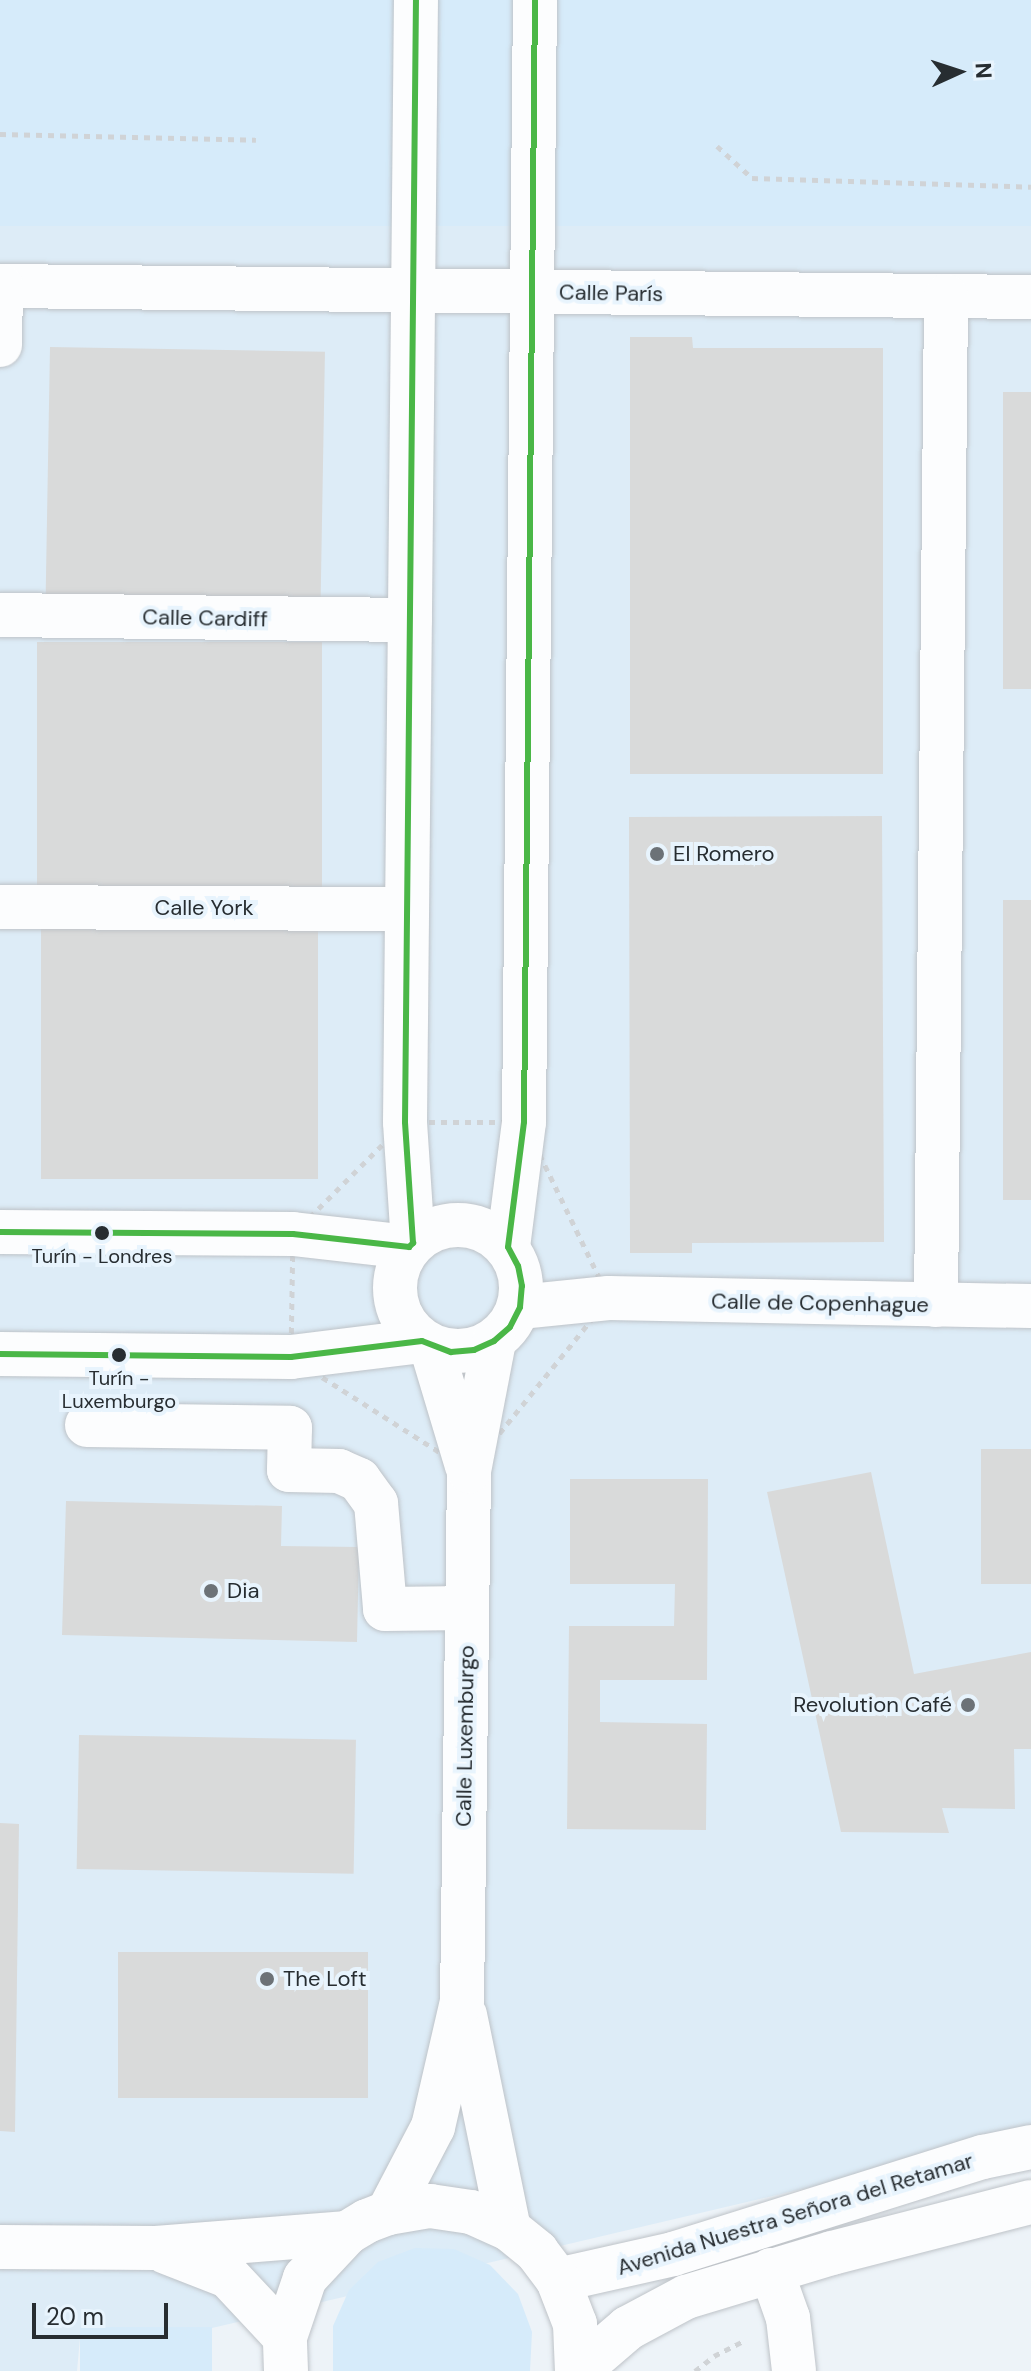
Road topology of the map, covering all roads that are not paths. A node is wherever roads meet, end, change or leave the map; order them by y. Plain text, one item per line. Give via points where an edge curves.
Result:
1 (416, 0) edge
2 (535, 0) edge
3 (0, 286) edge
4 (413, 290) junction
5 (531, 292) junction
6 (946, 296) junction
7 (1031, 297) edge
8 (0, 345) edge
9 (0, 615) edge
10 (410, 620) junction
11 (0, 907) edge
12 (407, 909) junction
13 (0, 1232) edge
14 (411, 1245) junction
15 (515, 1273) junction
16 (936, 1305) junction
17 (1031, 1306) edge
18 (494, 1341) junction
19 (426, 1343) junction
20 (0, 1354) edge
21 (87, 1425) dead end
22 (469, 1471) junction
23 (467, 1608) junction
24 (462, 2001) junction
25 (1031, 2147) edge
26 (1031, 2202) edge
27 (388, 2213) junction
28 (509, 2229) junction
29 (347, 2233) junction
30 (0, 2247) edge
31 (156, 2248) junction
32 (771, 2270) junction
33 (558, 2280) junction
34 (285, 2354) edge
35 (577, 2371) edge
36 (794, 2371) edge

1 - 4 street
2 - 5 street
3 - 4 street, Calle París
3 - 8 street
4 - 5 street, Calle París
4 - 10 street
5 - 6 street, Calle París
5 - 15 street via 524,1122
6 - 7 street, Calle París
6 - 16 street
9 - 10 street, Calle Cardiff
10 - 12 street
11 - 12 street, Calle York
12 - 14 street via 405,1122
13 - 14 street via 293,1234
14 - 15 street via 435,1228 461,1224 486,1231
14 - 19 street via 396,1276 397,1307 407,1326
15 - 16 street, Calle de Copenhague via 609,1298
15 - 18 street via 510,1327
16 - 17 street, Calle de Copenhague
18 - 19 street via 451,1352
18 - 22 street, Calle Luxemburgo
19 - 20 street via 291,1357
19 - 22 street, Calle Luxemburgo
21 - 23 street via 290,1428 289,1470 339,1471 359,1480 376,1503 385,1609
22 - 23 street, Calle Luxemburgo
23 - 24 street, Calle Luxemburgo
24 - 27 street, Calle Luxemburgo via 433,2127
24 - 28 street, Calle Luxemburgo
25 - 33 street, Avenida Nuestra Señora del Retamar via 983,2157 673,2254
26 - 32 street
27 - 28 street via 430,2206 471,2212
27 - 29 street
28 - 33 street via 537,2252
29 - 31 street
29 - 34 street via 305,2278
30 - 31 street
31 - 34 street via 228,2276
32 - 35 street via 686,2297 628,2328
32 - 36 street via 788,2318
33 - 35 street via 575,2324

